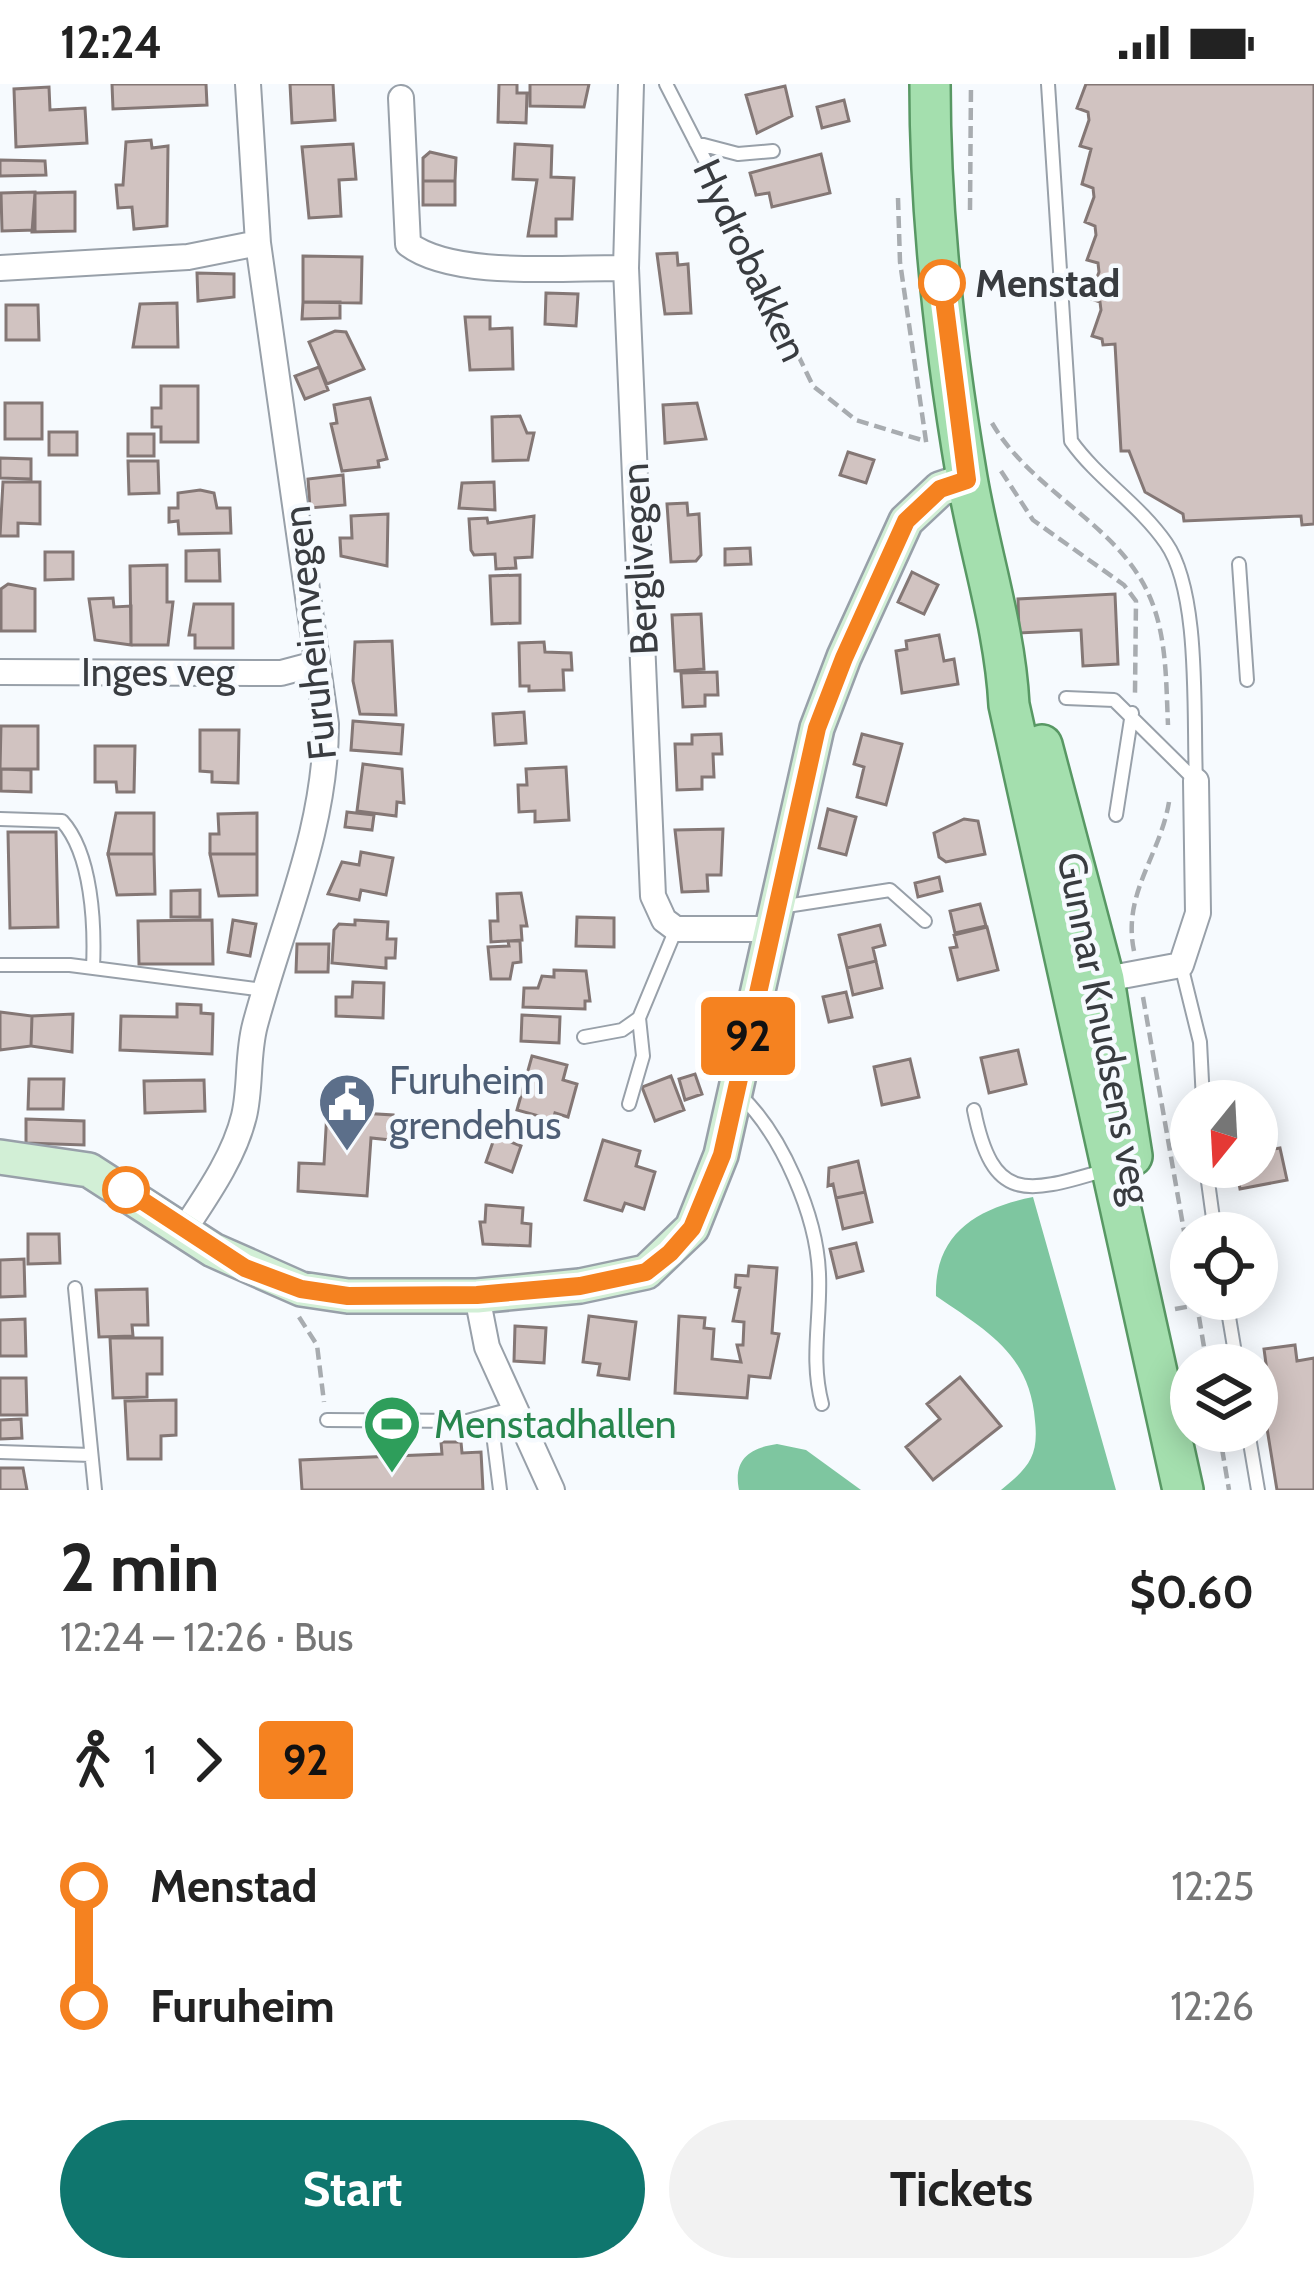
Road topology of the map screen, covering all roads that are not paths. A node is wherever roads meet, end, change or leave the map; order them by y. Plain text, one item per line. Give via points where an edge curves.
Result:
1 (248, 84) edge
2 (631, 84) edge
3 (666, 84) edge
4 (930, 84) edge
5 (1048, 84) edge
6 (401, 98) dead end
7 (696, 143) junction
8 (772, 151) dead end
9 (705, 160) road end
10 (258, 243) junction
11 (0, 268) edge
12 (626, 268) junction
13 (982, 471) junction
14 (1238, 564) dead end
15 (315, 664) junction
16 (0, 672) edge
17 (1247, 680) dead end
18 (1066, 698) dead end
19 (1132, 712) junction
20 (1196, 781) junction
21 (1116, 815) dead end
22 (0, 819) edge
23 (776, 918) junction
24 (925, 921) dead end
25 (676, 928) junction
26 (0, 964) edge
27 (1181, 965) junction
28 (93, 968) junction
29 (1088, 982) junction
30 (265, 990) junction
31 (639, 1018) junction
32 (584, 1037) dead end
33 (1202, 1080) edge
34 (735, 1090) junction
35 (629, 1104) dead end
36 (974, 1110) dead end
37 (0, 1157) edge
38 (1121, 1166) junction
39 (184, 1230) junction
40 (75, 1288) dead end
41 (477, 1295) junction
42 (822, 1404) dead end
43 (516, 1407) junction
44 (491, 1418) junction
45 (327, 1420) road end
46 (0, 1452) edge
47 (1252, 1452) edge
48 (91, 1455) junction
49 (95, 1490) edge
50 (500, 1490) edge
51 (552, 1490) edge
52 (1183, 1490) edge
53 (1258, 1490) edge

1 - 10 street, Furuheimvegen
2 - 12 street, Berglivegen
3 - 7 lane, Hydrobakken
4 - 13 main road, Gunnar Knudsens veg via 934,205
5 - 20 lane via 1071,441 1179,563
6 - 12 street via 408,244 425,257
7 - 8 lane via 738,154
7 - 9 lane, Hydrobakken
10 - 11 street via 188,257
10 - 15 street, Furuheimvegen
12 - 25 street, Berglivegen via 653,896
13 - 23 street via 940,489 906,521 817,728
13 - 29 main road, Gunnar Knudsens veg via 1009,705
14 - 17 lane
15 - 16 street, Inges veg via 281,673
15 - 30 street, Furuheimvegen via 326,724 322,798
18 - 19 lane via 1114,700
19 - 20 lane
19 - 21 lane
20 - 27 street via 1198,913
22 - 28 lane via 62,821 73,833 95,925
23 - 24 lane via 890,890
23 - 25 street
23 - 34 street
25 - 31 lane
26 - 28 lane
27 - 29 street
27 - 33 lane
28 - 30 lane
29 - 38 main road, Gunnar Knudsens veg
30 - 39 street, Furuheimvegen via 237,1137
31 - 32 lane
31 - 35 lane via 643,1056
34 - 41 street via 700,1212 646,1272
34 - 42 lane via 773,1142 806,1213 819,1268 813,1367
36 - 38 lane via 989,1165 1008,1182 1040,1188
37 - 39 street via 89,1170
38 - 52 main road, Gunnar Knudsens veg via 1157,1322
39 - 41 street via 277,1281 348,1296
40 - 48 lane
41 - 43 street via 487,1347
43 - 44 lane
43 - 51 street
44 - 45 lane
44 - 50 lane
46 - 48 lane
47 - 53 lane
48 - 49 lane

